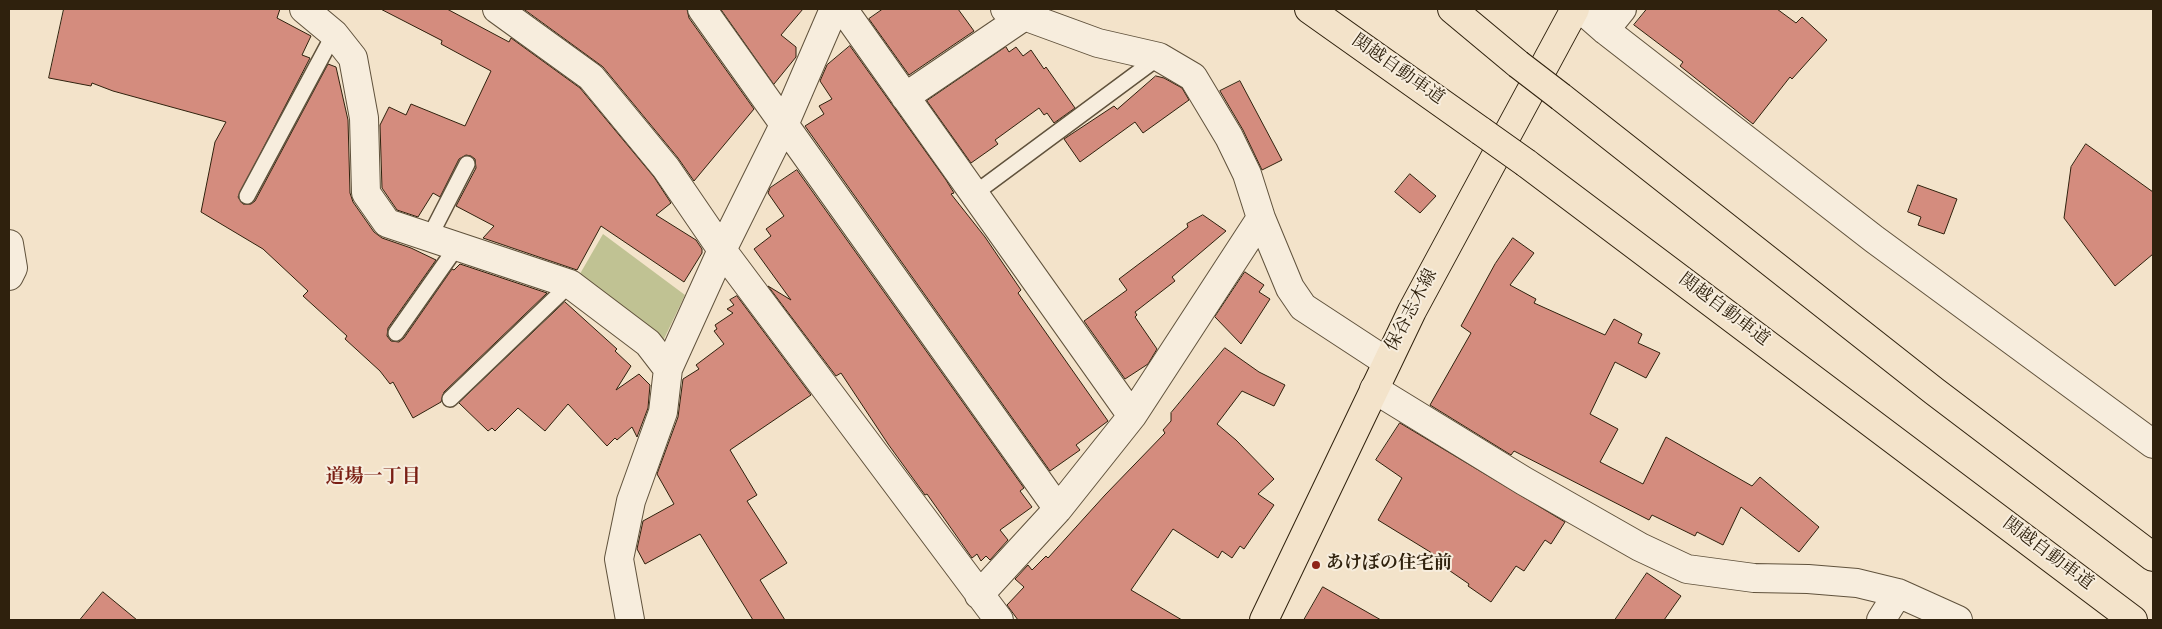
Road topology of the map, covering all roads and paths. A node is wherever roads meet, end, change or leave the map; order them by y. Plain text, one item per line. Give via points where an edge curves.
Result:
1 (304, 9) edge
2 (497, 9) edge
3 (702, 9) edge
4 (834, 9) edge
5 (843, 9) edge
6 (1309, 9) edge
7 (1452, 9) edge
8 (1575, 9) edge
9 (1581, 9) edge
10 (1622, 9) edge
11 (1014, 13) edge
12 (1605, 30) junction
13 (334, 34) junction
14 (1159, 57) junction
15 (905, 97) junction
16 (784, 125) junction
17 (467, 164) dead end
18 (974, 194) junction
19 (247, 196) dead end
20 (1260, 218) junction
21 (430, 236) junction
22 (9, 244) edge
23 (458, 245) junction
24 (722, 250) junction
25 (9, 276) edge
26 (570, 284) junction
27 (396, 333) dead end
28 (1387, 362) junction
29 (668, 370) junction
30 (1374, 389) junction
31 (450, 399) dead end
32 (1132, 416) junction
33 (2153, 444) edge
34 (1058, 509) junction
35 (2153, 557) edge
36 (1898, 593) junction
37 (979, 595) junction
38 (630, 620) edge
39 (999, 620) edge
40 (1264, 620) edge
41 (1881, 620) edge
42 (1958, 620) edge
43 (2133, 620) edge

1 - 13 street
2 - 24 street via 591,77 666,168
3 - 16 street
4 - 16 street
5 - 15 street
6 - 43 main road, 関越自動車道, bridge via 1526,163
7 - 35 main road, bridge via 1934,391
8 - 28 main road, 保谷志木線
9 - 12 street
10 - 12 street
11 - 14 street via 1098,43
11 - 15 street
12 - 33 street via 1874,239
13 - 19 lane
13 - 21 street via 352,58 364,118 366,193 387,223
14 - 18 lane
14 - 20 street via 1192,77 1229,137 1247,174
15 - 18 street
16 - 24 street
16 - 34 street
17 - 21 lane
18 - 32 street
20 - 28 street via 1290,288 1303,308
20 - 32 street
21 - 23 street
22 - 25 street via 13,268
23 - 26 street
23 - 27 lane
24 - 29 street
24 - 37 street
26 - 29 street via 648,343
26 - 31 lane
28 - 30 main road, 保谷志木線
29 - 38 street via 663,412 631,501 619,559
30 - 36 street via 1549,495 1687,570 1754,578 1857,583
30 - 40 main road, 保谷志木線
32 - 34 street
34 - 37 street
36 - 41 street
36 - 42 street
37 - 39 street

